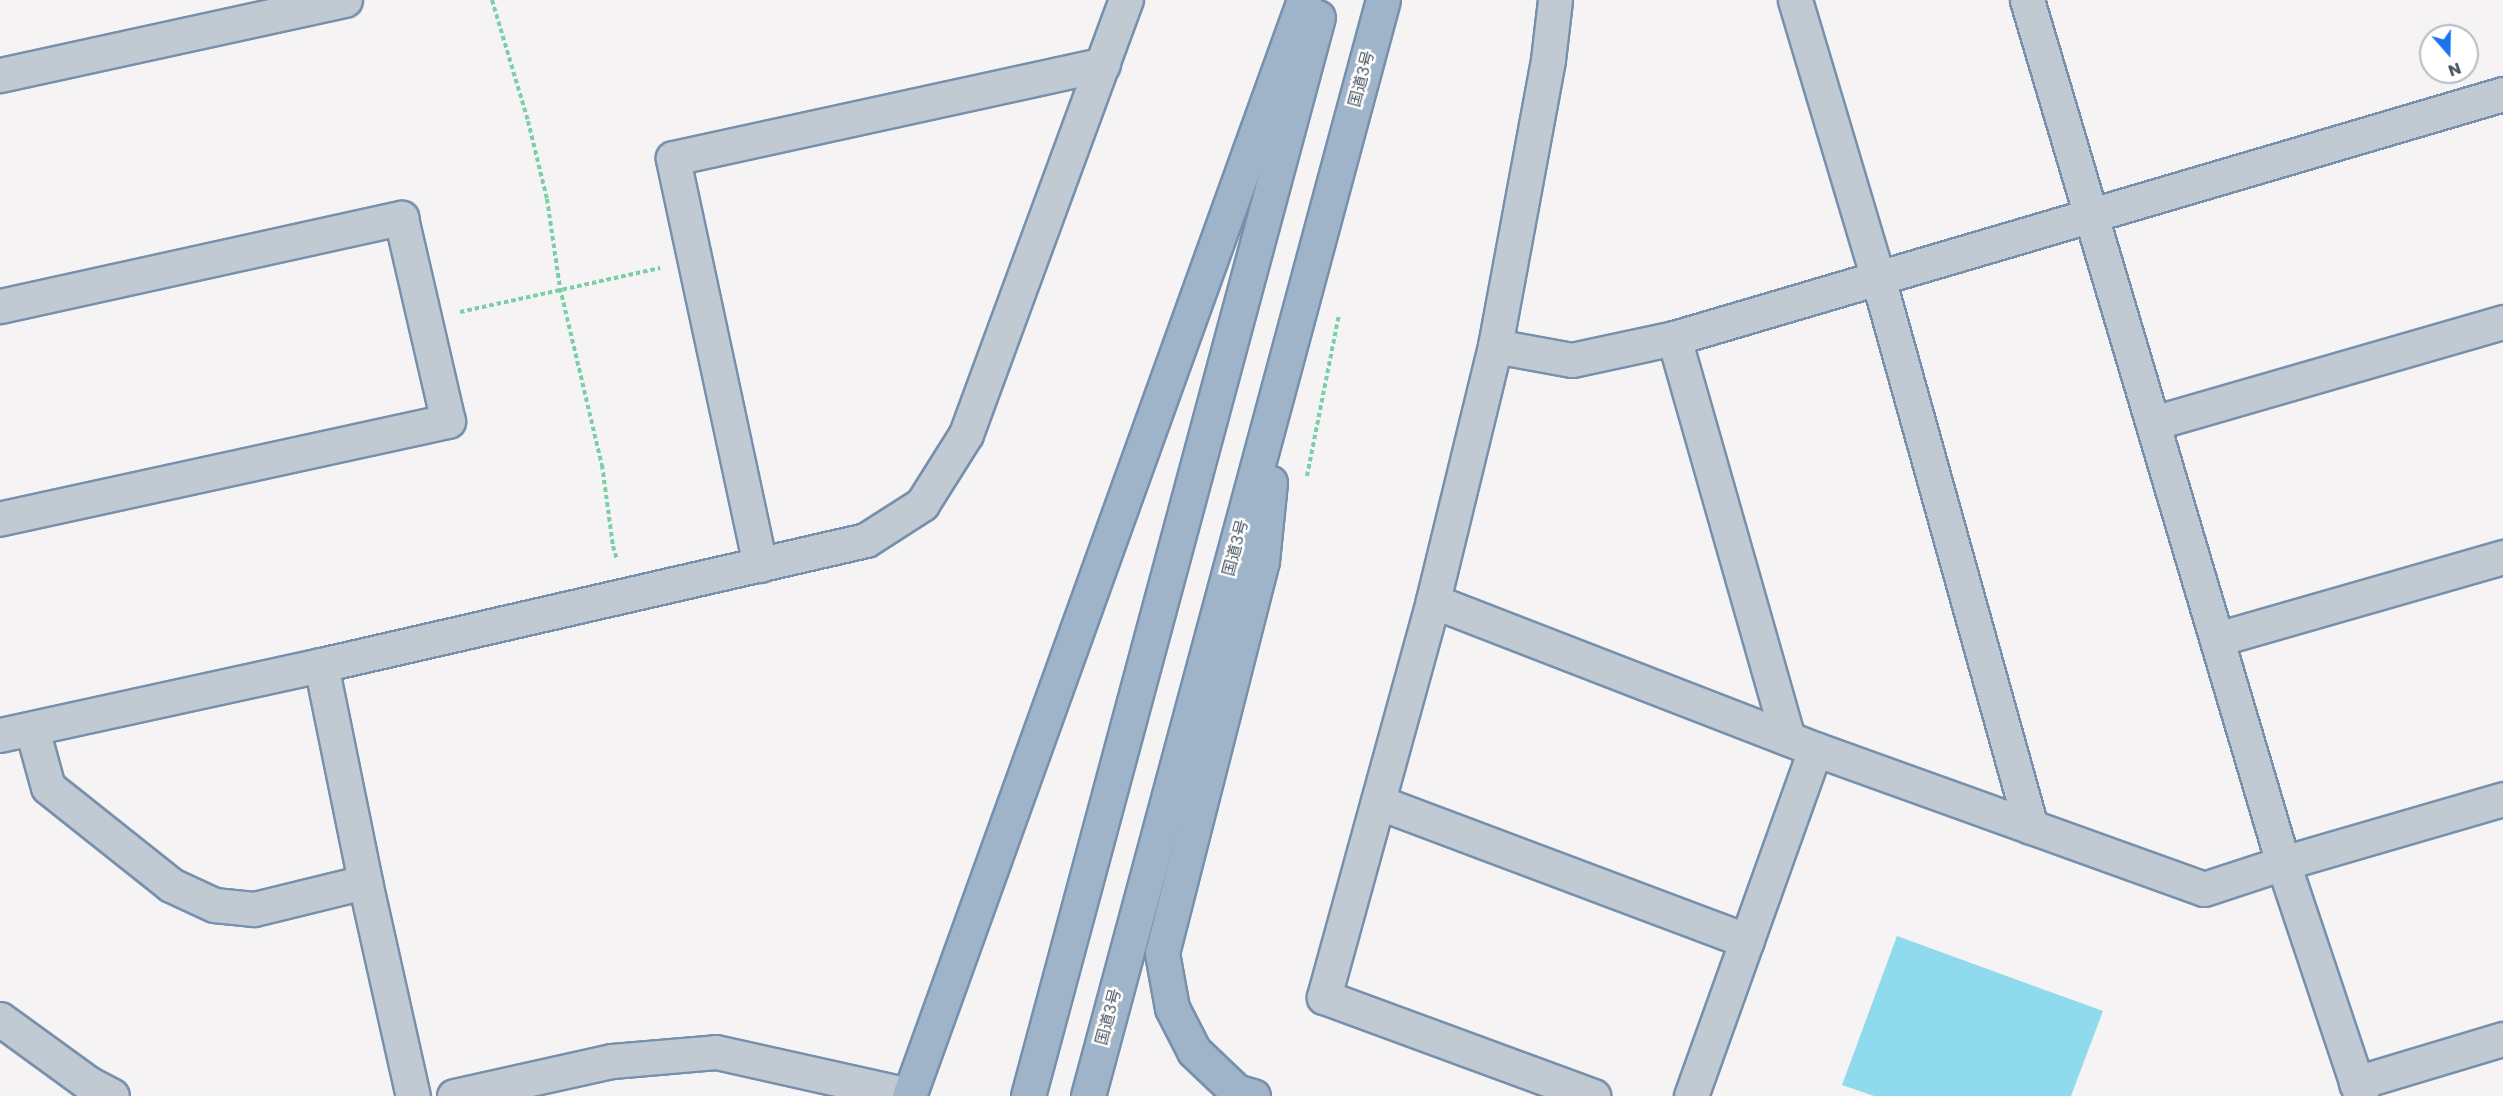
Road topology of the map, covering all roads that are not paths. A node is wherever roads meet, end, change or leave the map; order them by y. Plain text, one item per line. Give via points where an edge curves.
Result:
1 (345, 0) edge
2 (1126, 0) edge
3 (1304, 0) edge
4 (1322, 0) edge
5 (1383, 0) edge
6 (1556, 0) edge
7 (1795, 0) edge
8 (2030, 1) edge
9 (1103, 64) junction
10 (0, 75) edge
11 (2503, 94) edge
12 (2091, 214) junction
13 (1878, 278) junction
14 (0, 306) edge
15 (2503, 322) edge
16 (1674, 338) junction
17 (1495, 346) junction
18 (1280, 384) junction
19 (2153, 423) junction
20 (0, 519) edge
21 (2503, 557) edge
22 (760, 565) junction
23 (1433, 601) junction
24 (2217, 639) junction
25 (321, 665) junction
26 (32, 729) junction
27 (0, 735) edge
28 (1801, 744) junction
29 (2503, 799) edge
30 (1378, 802) junction
31 (2031, 827) junction
32 (2283, 863) junction
33 (365, 882) junction
34 (1748, 942) junction
35 (0, 1019) edge
36 (2503, 1039) edge
37 (2359, 1089) edge
38 (869, 1092) edge
39 (909, 1095) edge
40 (112, 1096) edge
41 (413, 1096) edge
42 (454, 1096) edge
43 (1028, 1096) edge
44 (1088, 1096) edge
45 (1253, 1096) edge
46 (1593, 1096) edge
47 (1691, 1096) edge

1 - 10 street
2 - 9 street
3 - 39 highway
4 - 43 highway
5 - 18 highway, 国道3号
6 - 17 street
7 - 13 street
8 - 12 street
9 - 22 street via 966,434 922,504 866,540
9 - 22 street via 673,158
11 - 12 street
12 - 13 street
12 - 19 street
13 - 16 street
13 - 31 street
14 - 20 street via 401,218 448,421
15 - 19 street
16 - 17 street via 1572,360
16 - 28 street
17 - 23 street
18 - 44 highway, 国道3号
18 - 45 highway via 1262,561 1162,953 1172,1008 1194,1051 1236,1091
19 - 24 street
21 - 24 street
22 - 25 street
23 - 28 street
23 - 30 street
24 - 32 street
25 - 26 street
25 - 33 street
26 - 27 street
26 - 33 street via 48,787 171,885 214,904 254,909
28 - 31 street
28 - 34 street
29 - 32 street
30 - 34 street
30 - 46 street via 1324,997
31 - 32 street via 2204,889
32 - 37 street
33 - 41 street
34 - 47 street
35 - 40 street
36 - 37 street
38 - 39 street
38 - 42 street via 716,1052 612,1061

